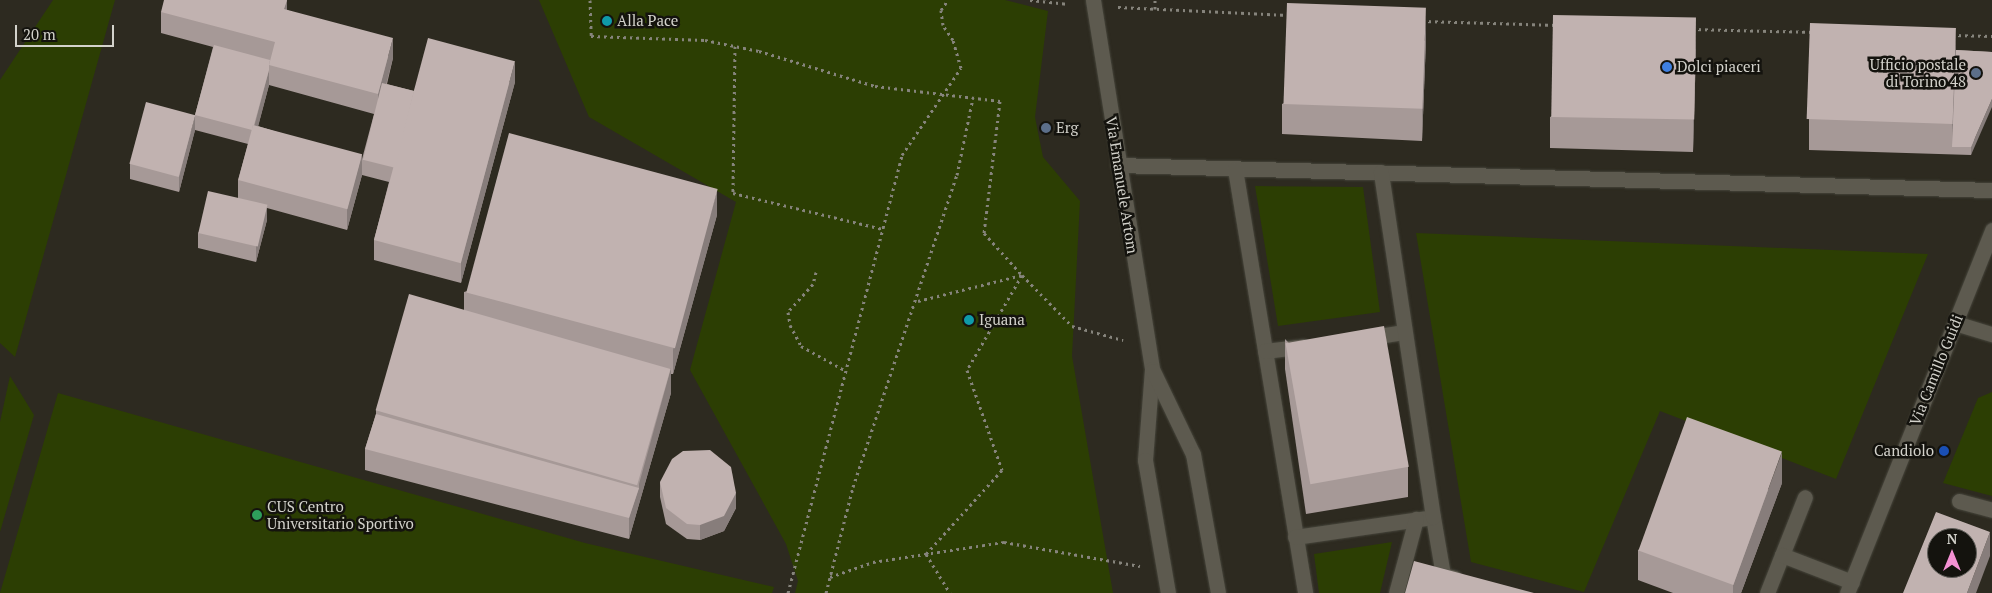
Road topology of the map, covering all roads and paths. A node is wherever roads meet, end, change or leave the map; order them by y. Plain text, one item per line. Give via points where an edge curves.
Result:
1 (590, 0) edge
2 (948, 0) edge
3 (1093, 0) edge
4 (1155, 0) edge
5 (1147, 9) dead end
6 (1155, 9) junction
7 (1292, 15) edge
8 (1412, 21) edge
9 (1560, 25) edge
10 (1687, 29) edge
11 (1825, 32) edge
12 (1943, 35) edge
13 (1992, 36) edge
14 (734, 46) junction
15 (945, 96) junction
16 (973, 98) junction
17 (1118, 165) junction
18 (1236, 168) junction
19 (1380, 172) junction
20 (1992, 190) edge
21 (883, 229) junction
22 (1992, 230) edge
23 (816, 272) dead end
24 (1022, 276) junction
25 (917, 302) junction
26 (1955, 323) junction
27 (1405, 332) junction
28 (1992, 334) edge
29 (1349, 340) edge
30 (1321, 344) edge
31 (1148, 345) junction
32 (1265, 351) junction
33 (1152, 369) junction
34 (846, 371) junction
35 (1804, 497) dead end
36 (1959, 501) dead end
37 (1992, 510) edge
38 (1433, 517) junction
39 (1416, 519) junction
40 (1295, 537) junction
41 (926, 554) junction
42 (1782, 555) junction
43 (1166, 569) junction
44 (830, 577) junction
45 (1469, 582) edge
46 (1849, 588) edge
47 (788, 593) edge
48 (826, 593) edge
49 (950, 593) edge
50 (1168, 593) edge
51 (1218, 593) edge
52 (1305, 593) edge
53 (1396, 593) edge
54 (1767, 593) edge

1 - 14 path via 591,36 705,40
2 - 15 path via 941,10 943,25 954,40 961,68
3 - 17 street, Via Emanuele Artom
4 - 6 path
5 - 6 path
6 - 7 path
8 - 9 path
10 - 11 path
12 - 13 path
14 - 15 path via 875,86
14 - 21 path via 733,192
15 - 16 path
15 - 21 path via 902,155
16 - 24 path via 1000,102 984,234
16 - 25 path via 957,174
17 - 18 street
17 - 31 street, Via Emanuele Artom
18 - 19 street
18 - 32 street
19 - 20 street
19 - 27 street
21 - 34 path
22 - 26 street, Via Camillo Guidi
23 - 34 path via 813,284 788,312 790,324 802,346
24 - 25 path
24 - 31 path via 1072,326
24 - 41 path via 967,370 1002,470
25 - 44 path via 852,487
26 - 28 street
26 - 46 street, Via Camillo Guidi
27 - 29 street
27 - 38 street
30 - 32 street
31 - 33 street, Via Emanuele Artom
32 - 40 street
33 - 43 street, Via Emanuele Artom via 1145,460
33 - 51 street, Via Emanuele Artom via 1193,454
34 - 47 path
35 - 42 street
36 - 37 street
38 - 39 street
38 - 45 street via 1443,575
39 - 40 street
39 - 53 street
40 - 52 street
41 - 43 path via 1004,542
41 - 44 path via 873,562
41 - 49 path
42 - 46 street
42 - 54 street
43 - 50 street, Via Emanuele Artom
44 - 48 path

